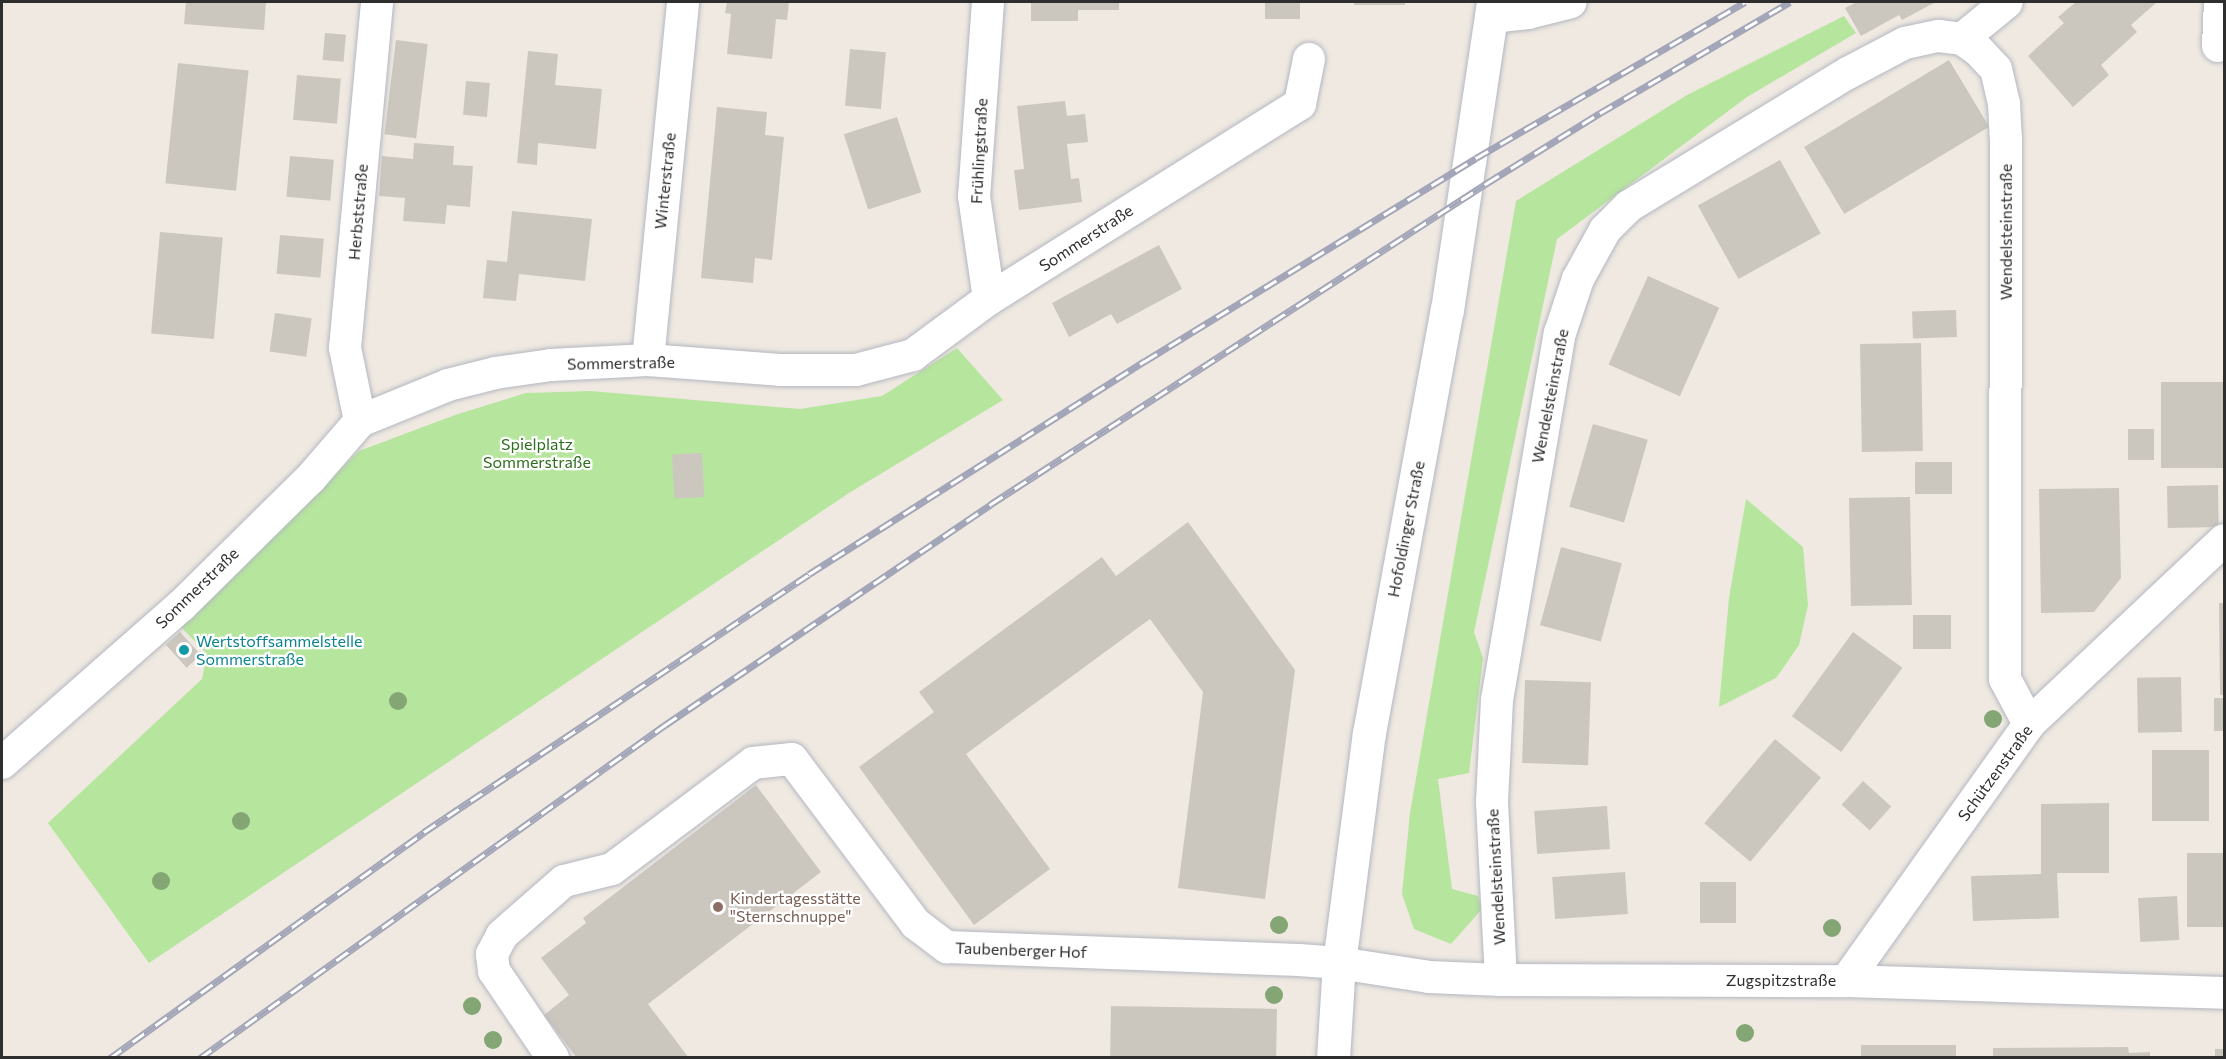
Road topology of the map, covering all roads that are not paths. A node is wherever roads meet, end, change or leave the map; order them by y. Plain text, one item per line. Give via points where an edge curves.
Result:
1 (377, 2) edge
2 (683, 2) edge
3 (988, 2) edge
4 (1571, 2) edge
5 (2007, 2) edge
6 (2220, 2) edge
7 (1492, 9) edge
8 (1962, 39) junction
9 (2218, 46) dead end
10 (1309, 59) dead end
11 (989, 300) junction
12 (648, 360) junction
13 (360, 421) junction
14 (2224, 540) edge
15 (2029, 724) junction
16 (2, 763) edge
17 (1339, 963) junction
18 (1501, 980) junction
19 (1846, 981) junction
20 (2224, 993) edge
21 (554, 1058) edge
22 (1333, 1058) edge

1 - 13 street, Herbststraße via 345,348
2 - 12 street, Winterstraße
3 - 11 street, Frühlingstraße via 974,196
4 - 7 street via 1528,13
5 - 8 street
6 - 9 street
7 - 17 main road, Hofoldinger Straße via 1448,310 1369,733
8 - 15 street, Wendelsteinstraße via 1996,69 2004,102 2005,679
8 - 18 street, Wendelsteinstraße via 1939,36 1905,43 1848,73 1629,206 1605,231 1578,279 1560,333 1497,700 1492,802
10 - 11 street, Sommerstraße via 1300,104
11 - 12 street, Sommerstraße via 913,355 856,370 780,370
12 - 13 street, Sommerstraße via 551,364 495,373 448,385
13 - 16 street, Sommerstraße via 310,478 181,606
14 - 15 street, Schützenstraße
15 - 19 street, Schützenstraße
17 - 18 street, Zugspitzstraße via 1429,977
17 - 21 street, Taubenberger Hof via 947,947 915,924 792,759 753,764 612,869 564,881 502,936 492,954 494,972
17 - 22 main road, Hofoldinger Straße
18 - 19 street, Zugspitzstraße
19 - 20 street, Zugspitzstraße

